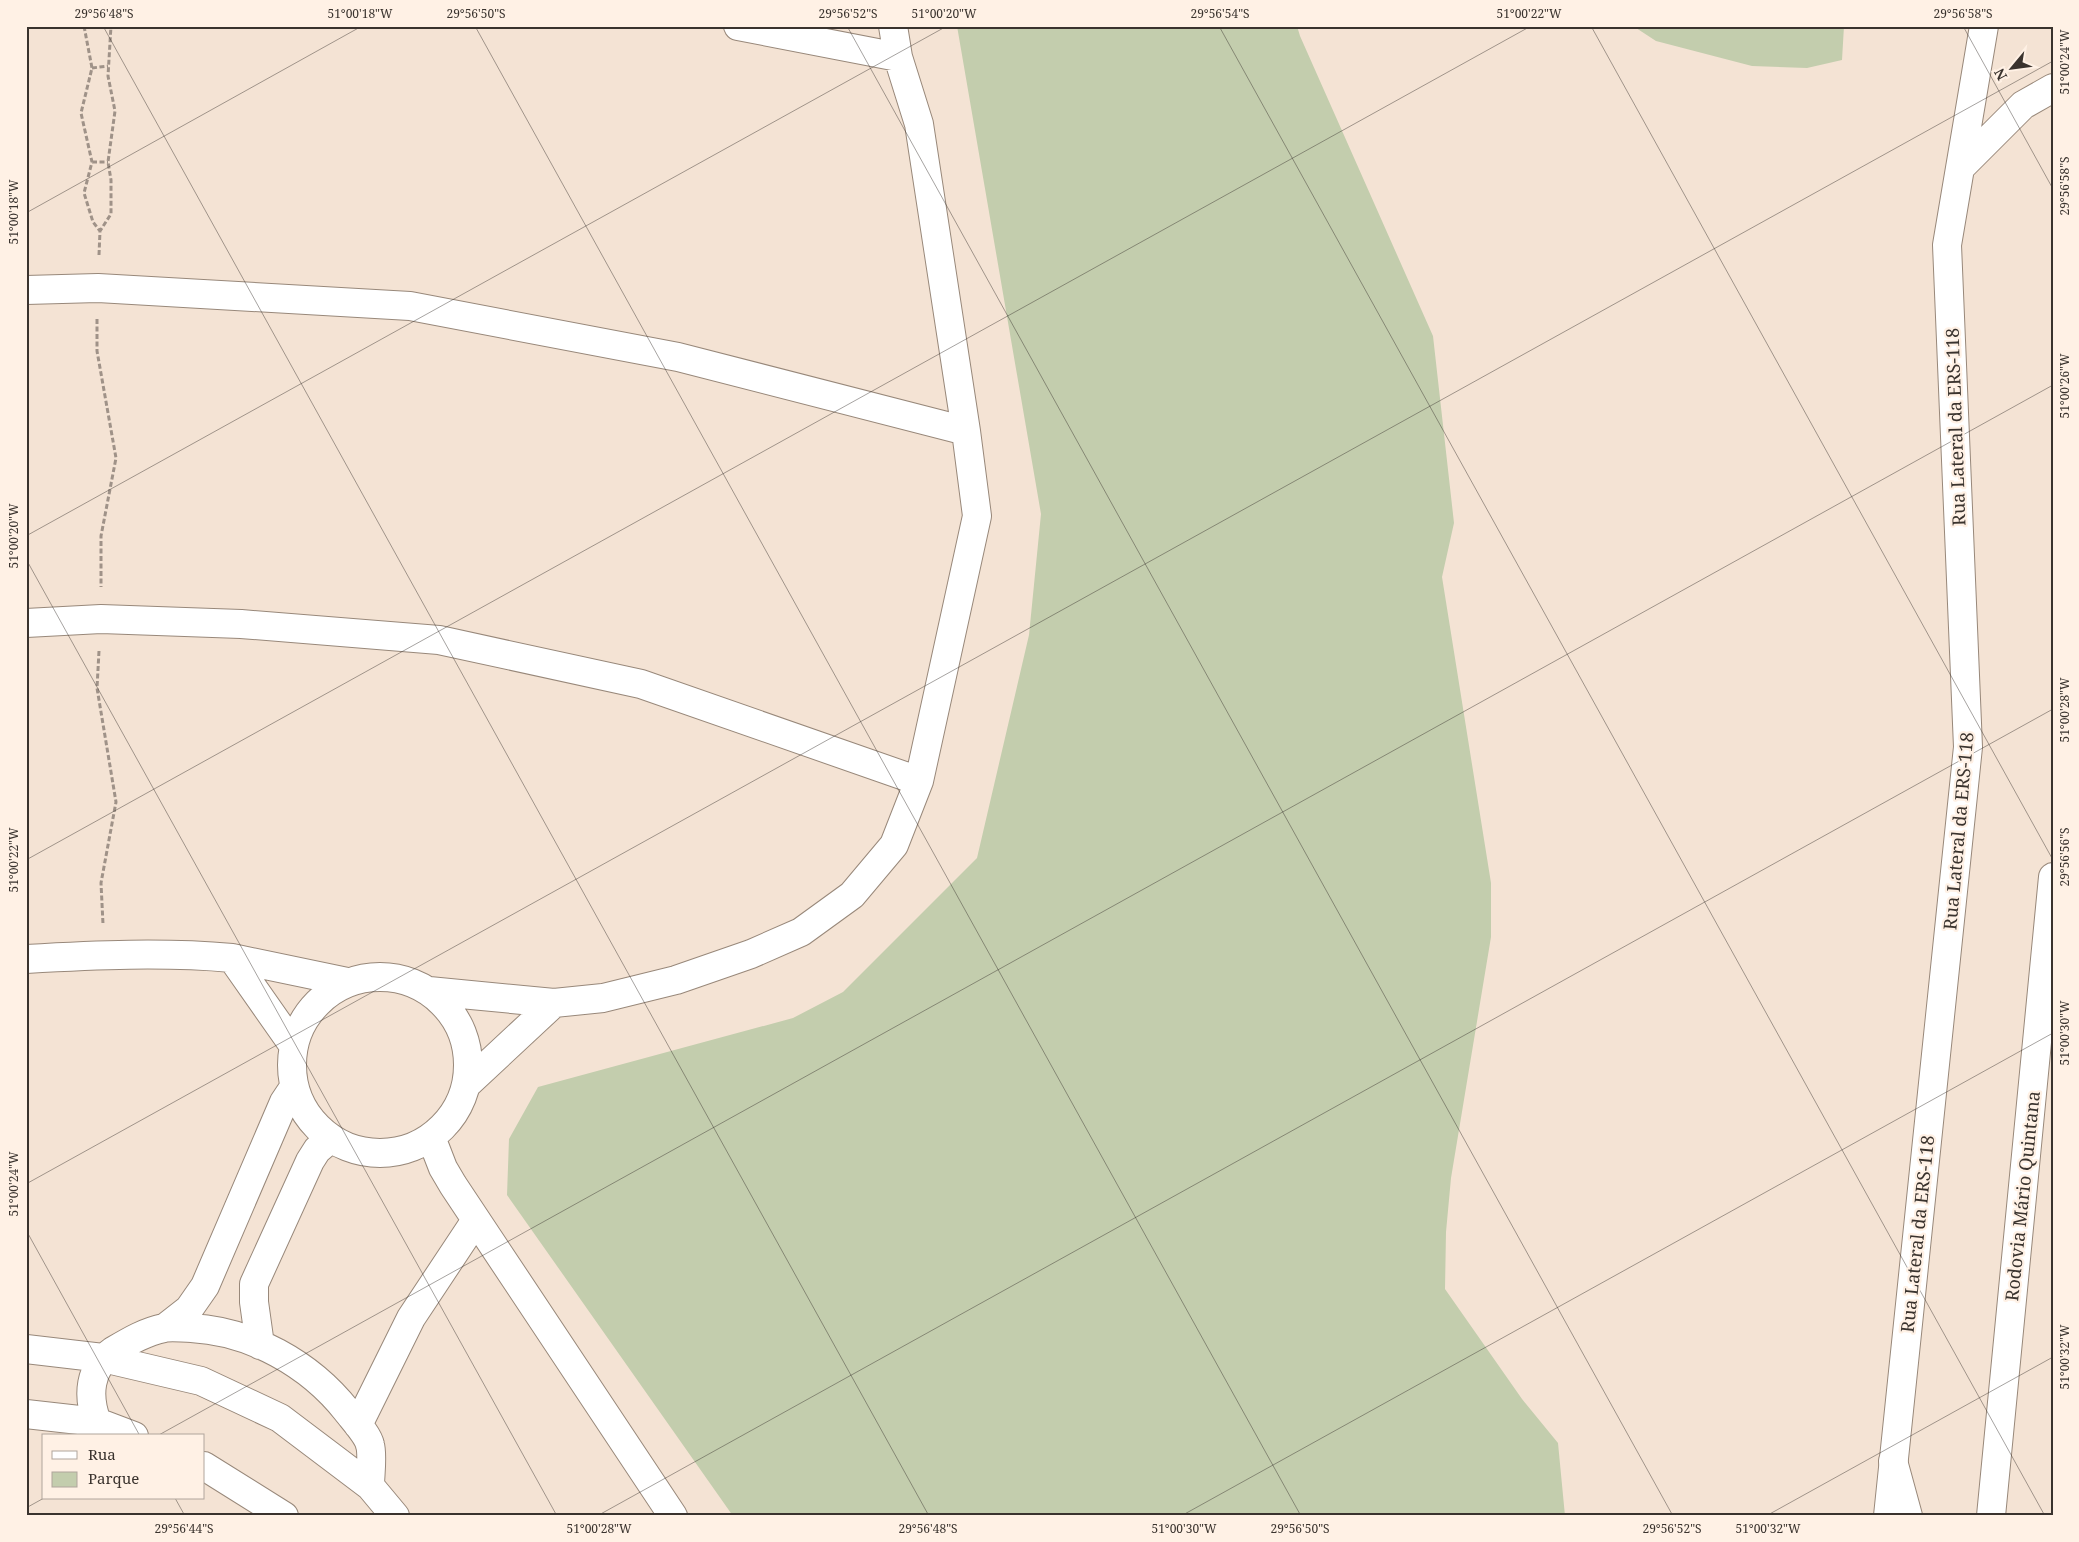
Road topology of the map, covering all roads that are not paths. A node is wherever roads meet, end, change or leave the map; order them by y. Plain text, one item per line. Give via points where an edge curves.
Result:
1 (738, 26) edge
2 (892, 26) edge
3 (1984, 26) edge
4 (898, 57) junction
5 (2053, 88) edge
6 (1960, 168) junction
7 (26, 290) edge
8 (966, 431) junction
9 (26, 623) edge
10 (919, 780) junction
11 (2053, 877) edge
12 (232, 958) junction
13 (26, 959) edge
14 (347, 982) junction
15 (429, 991) junction
16 (554, 1003) junction
17 (293, 1044) junction
18 (466, 1085) junction
19 (294, 1087) junction
20 (431, 1137) junction
21 (331, 1138) junction
22 (476, 1220) junction
23 (166, 1327) junction
24 (260, 1345) junction
25 (26, 1349) edge
26 (103, 1358) junction
27 (26, 1414) edge
28 (97, 1422) junction
29 (358, 1425) junction
30 (129, 1434) edge
31 (1893, 1461) junction
32 (205, 1467) edge
33 (370, 1486) junction
34 (284, 1516) edge
35 (395, 1516) edge
36 (673, 1516) edge
37 (1888, 1516) edge
38 (1908, 1516) edge
39 (1991, 1516) edge

1 - 4 main road
2 - 4 main road
3 - 6 main road, Rua Lateral da ERS-118
4 - 8 main road via 919,124
5 - 6 main road via 2023,105
6 - 31 main road, Rua Lateral da ERS-118 via 1947,245 1968,747
7 - 8 main road via 98,288 410,306 678,357
8 - 10 main road via 977,516
9 - 10 main road via 101,619 241,624 440,640 641,684
10 - 16 main road via 894,845 852,895 801,932 751,954 676,980 603,998
11 - 39 main road, Rodovia Mário Quintana
12 - 13 main road via 181,954
12 - 14 main road
12 - 17 main road
14 - 15 main road via 389,977
14 - 17 main road via 313,1007
15 - 16 main road
15 - 18 main road via 457,1022 468,1064
16 - 18 main road
17 - 19 main road via 291,1066
18 - 20 main road via 447,1123
19 - 21 main road via 306,1112
19 - 23 main road via 284,1102 206,1286 189,1309
20 - 21 main road via 412,1147 385,1153 350,1148
20 - 22 main road via 443,1168
21 - 24 main road via 310,1161 254,1284
22 - 29 main road via 411,1318
22 - 36 main road
23 - 24 main road via 230,1334
23 - 26 main road via 138,1335
24 - 29 main road via 312,1376 335,1396
25 - 26 main road
26 - 28 main road via 91,1387
26 - 33 main road via 201,1382 280,1418
27 - 28 main road
28 - 30 main road
29 - 33 main road via 370,1444
31 - 37 main road, Rua Lateral da ERS-118
31 - 38 main road
32 - 34 main road
33 - 35 main road

